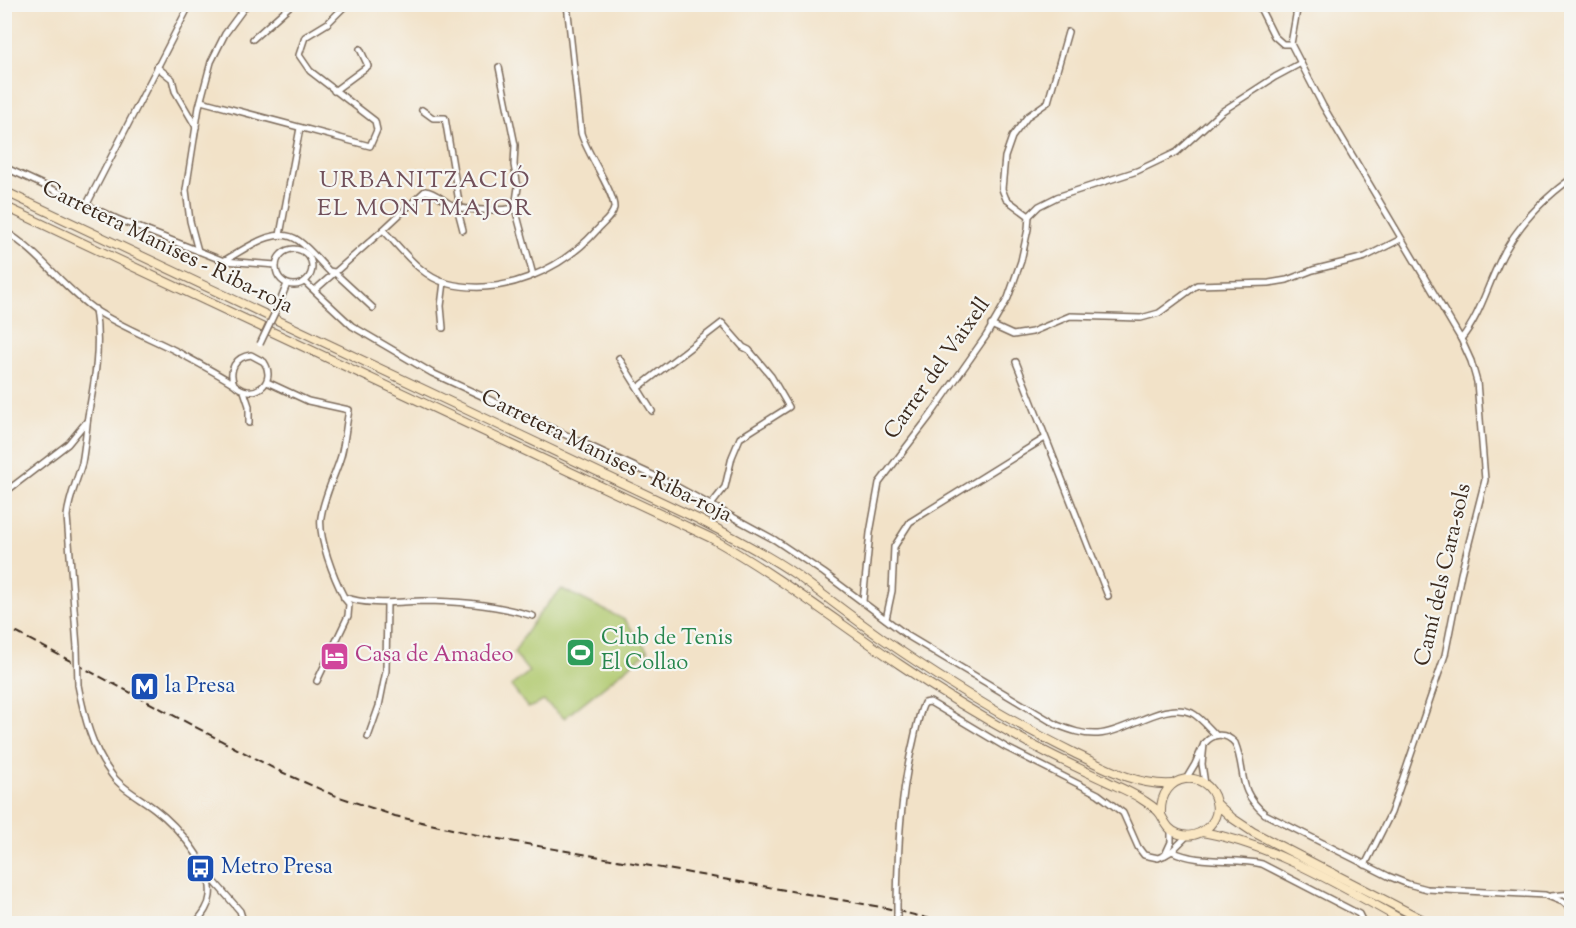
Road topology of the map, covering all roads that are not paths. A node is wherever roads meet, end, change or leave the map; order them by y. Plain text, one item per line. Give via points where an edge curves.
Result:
1 (190, 4) edge
2 (247, 4) edge
3 (292, 4) edge
4 (347, 4) edge
5 (567, 4) edge
6 (1258, 4) edge
7 (1298, 4) edge
8 (1068, 32) dead end
9 (252, 39) dead end
10 (1291, 44) junction
11 (360, 49) dead end
12 (1301, 63) junction
13 (157, 67) junction
14 (500, 67) dead end
15 (334, 91) junction
16 (201, 101) junction
17 (422, 110) dead end
18 (196, 127) junction
19 (300, 128) junction
20 (4, 167) edge
21 (1572, 178) edge
22 (4, 191) edge
23 (87, 204) junction
24 (4, 206) edge
25 (459, 207) junction
26 (516, 208) junction
27 (1029, 216) junction
28 (383, 230) junction
29 (463, 230) dead end
30 (4, 231) edge
31 (280, 234) junction
32 (1401, 239) junction
33 (198, 251) junction
34 (224, 261) junction
35 (276, 265) junction
36 (334, 272) junction
37 (533, 275) junction
38 (305, 282) junction
39 (444, 282) junction
40 (287, 284) junction
41 (315, 290) junction
42 (373, 308) dead end
43 (95, 309) junction
44 (991, 325) junction
45 (442, 328) dead end
46 (1461, 339) junction
47 (255, 356) junction
48 (619, 358) dead end
49 (1016, 362) dead end
50 (267, 382) junction
51 (234, 384) junction
52 (639, 387) junction
53 (244, 391) junction
54 (652, 411) dead end
55 (88, 420) junction
56 (249, 423) dead end
57 (1046, 438) junction
58 (4, 493) edge
59 (711, 505) junction
60 (1108, 596) dead end
61 (344, 597) junction
62 (863, 602) junction
63 (387, 603) junction
64 (533, 616) dead end
65 (886, 619) junction
66 (317, 681) dead end
67 (1216, 735) junction
68 (368, 737) dead end
69 (1204, 744) junction
70 (1186, 779) junction
71 (1172, 784) junction
72 (1205, 784) junction
73 (1217, 804) junction
74 (1161, 814) junction
75 (1171, 830) junction
76 (1202, 832) junction
77 (1187, 836) junction
78 (1172, 851) junction
79 (1165, 855) junction
80 (1365, 865) junction
81 (204, 870) junction
82 (1572, 894) edge
83 (1551, 896) junction
84 (1572, 910) edge
85 (195, 924) edge
86 (244, 924) edge
87 (897, 924) edge
88 (1362, 924) edge
89 (1409, 924) edge
90 (1431, 924) edge

1 - 13 street
2 - 16 street via 211,62
3 - 9 street
4 - 15 street via 328,23 305,37 299,56
5 - 37 street via 581,133 613,198 614,208 570,256
6 - 10 street via 1274,36 1283,44
7 - 10 street
8 - 27 street via 1048,102 1028,116 1012,137 1005,158 1002,189 1006,199
10 - 12 street, Camí dels Cara-sols
11 - 15 street via 368,66
12 - 27 street via 1221,112 1177,152 1137,171 1057,197
12 - 32 street, Camí dels Cara-sols
13 - 18 street via 172,79
13 - 23 street
14 - 26 street via 515,145
15 - 19 street via 375,121 377,130 370,146
16 - 18 street
16 - 19 street
17 - 25 street via 433,118 445,118
18 - 33 street via 186,190
19 - 31 street
20 - 23 street
21 - 46 street via 1530,213 1498,263 1472,325
22 - 71 main road, Carretera Manises - Riba-roja via 700,520 775,562 882,639 1029,731 1125,776 1145,783
23 - 33 street
24 - 74 main road, Carretera Manises - Riba-roja via 711,538 753,561 939,691 1035,747 1137,796
25 - 26 street
25 - 28 street via 425,191
25 - 29 street
26 - 37 street
27 - 44 street, Carrer del Vaixell via 1021,261 1008,298
28 - 36 street
28 - 39 street via 420,267
30 - 43 street
31 - 34 street
31 - 36 street via 300,242 328,271
32 - 44 street via 1365,257 1287,280 1197,285 1159,313 1140,318 1070,316 1032,332 1012,335
32 - 46 street, Camí dels Cara-sols
33 - 34 street
34 - 35 street
35 - 38 street via 287,250 306,253 312,271
35 - 40 street via 278,277
36 - 41 street
36 - 42 street
37 - 39 street via 491,287
38 - 40 street
38 - 41 street
39 - 45 street
40 - 47 street, bridge
41 - 59 street via 352,326 432,373
43 - 51 street
43 - 55 street via 98,352
44 - 62 street, Carrer del Vaixell via 879,483
46 - 80 street, Camí dels Cara-sols via 1477,382 1485,480 1445,655 1391,813
47 - 50 street via 267,366
47 - 51 street via 243,357 234,364
48 - 52 street
49 - 57 street
50 - 53 street via 260,389
50 - 61 street via 308,400 349,410 341,456 321,519 322,535
51 - 53 street
52 - 54 street
52 - 59 street via 722,323 779,387 789,407 741,438 732,457 726,487
53 - 56 street
55 - 58 street via 68,444
55 - 81 street, bridge via 67,516 78,685 88,728 113,777 188,840
57 - 60 street
57 - 65 street via 910,522 894,547
59 - 62 street via 784,546
61 - 63 street via 358,602
61 - 66 street via 349,604 348,616
62 - 65 street
63 - 64 street via 469,604
63 - 68 street via 386,671
65 - 67 street via 1043,718 1078,733 1116,731 1177,709 1196,715
67 - 69 street
67 - 80 street via 1231,738 1235,743 1244,787 1260,810
69 - 70 street
69 - 72 street
70 - 71 main road
70 - 72 main road
71 - 74 main road via 1164,792
72 - 73 main road
73 - 76 main road via 1211,825
73 - 90 main road via 1253,832
74 - 75 main road
75 - 77 main road
75 - 79 street
76 - 77 main road
76 - 89 main road via 1249,843
77 - 78 street
78 - 79 street
78 - 88 street via 1262,864 1359,914
79 - 87 street, bridge via 1144,855 1123,813 1098,794 1007,748 930,702 920,711 908,761 898,838
80 - 83 street via 1426,889
81 - 85 street via 210,897
81 - 86 street via 240,911
82 - 83 street
83 - 84 street

